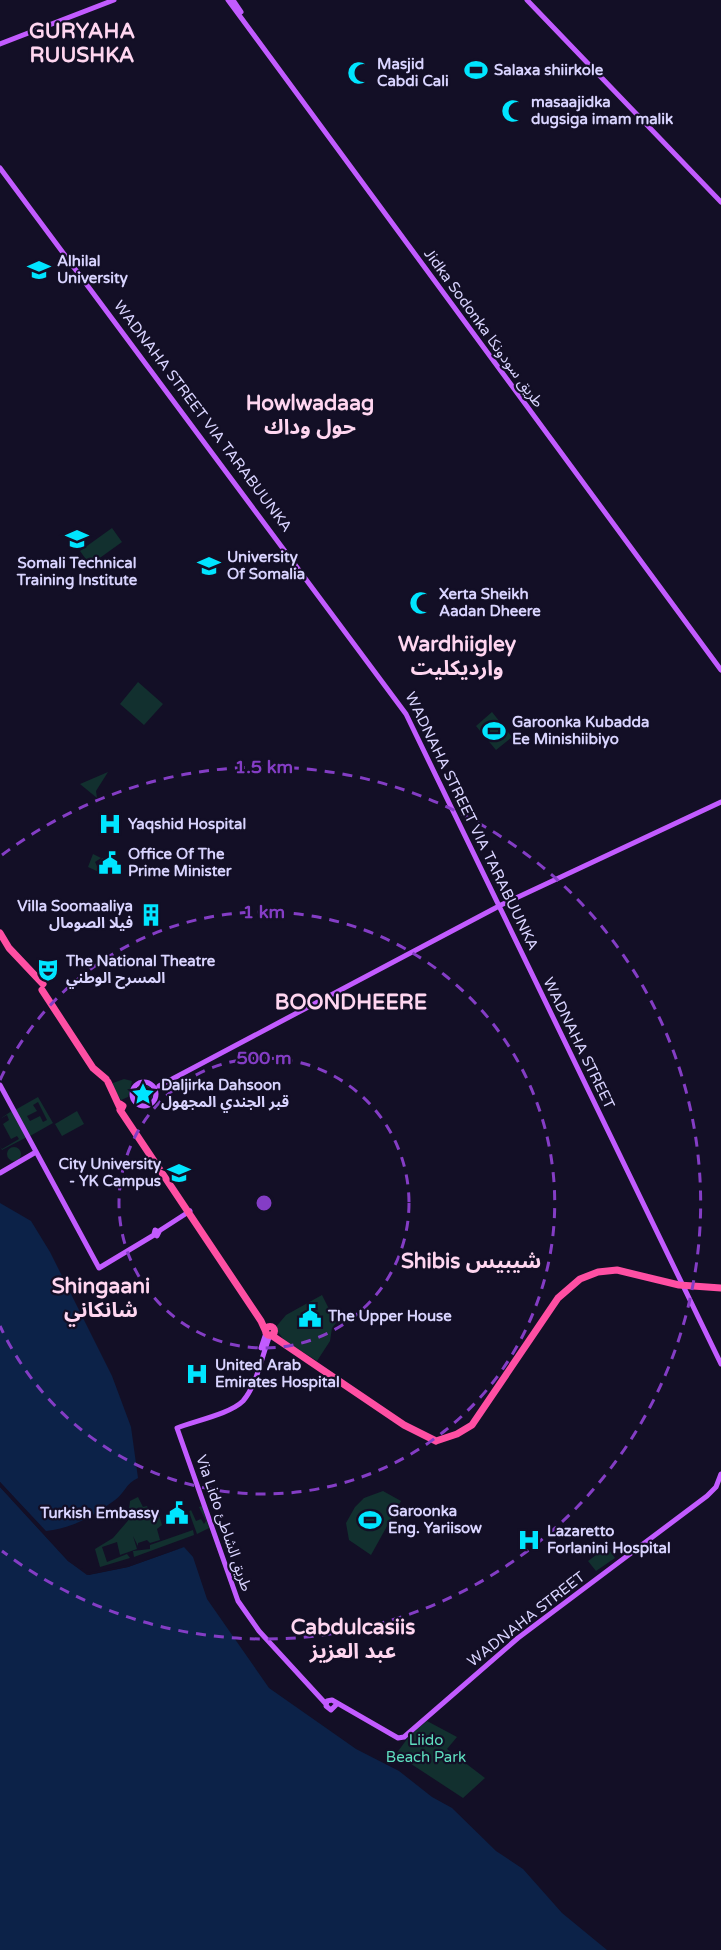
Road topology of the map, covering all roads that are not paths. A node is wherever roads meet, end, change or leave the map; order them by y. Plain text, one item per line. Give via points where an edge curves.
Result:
1 (108, 0) edge
2 (114, 0) edge
3 (228, 0) edge
4 (233, 0) edge
5 (527, 0) edge
6 (0, 42) edge
7 (0, 166) edge
8 (721, 202) edge
9 (374, 666) junction
10 (721, 668) edge
11 (433, 767) junction
12 (721, 802) edge
13 (500, 906) junction
14 (0, 933) edge
15 (0, 937) edge
16 (14, 954) junction
17 (0, 1085) edge
18 (156, 1086) junction
19 (131, 1095) junction
20 (135, 1103) junction
21 (121, 1107) junction
22 (36, 1152) junction
23 (0, 1173) edge
24 (189, 1211) junction
25 (683, 1286) junction
26 (721, 1289) edge
27 (270, 1332) junction
28 (718, 1356) edge
29 (721, 1364) edge
30 (177, 1427) junction
31 (191, 1463) junction
32 (721, 1473) edge
33 (721, 1480) edge
34 (335, 1707) junction

1 - 6 main road
2 - 6 main road
3 - 10 main road, Jidka Sodonka طريق سودونكا
4 - 10 main road, Jidka Sodonka طريق سودونكا
5 - 8 main road
7 - 9 main road, WADNAHA STREET VIA TARABUUNKA
7 - 9 main road
9 - 11 main road, WADNAHA STREET via 398,700
9 - 11 main road, WADNAHA STREET VIA TARABUUNKA via 405,708
11 - 13 main road, WADNAHA STREET
12 - 13 main road
13 - 18 main road
13 - 25 main road, WADNAHA STREET
14 - 16 highway
15 - 16 highway
16 - 21 highway via 42,987
17 - 22 main road
18 - 19 main road via 138,1083
18 - 20 main road via 150,1106
19 - 20 main road
19 - 21 main road
20 - 21 main road
21 - 24 highway
22 - 23 main road
22 - 24 main road via 99,1268
24 - 27 highway
25 - 26 highway
25 - 27 highway via 616,1270 594,1273 572,1283 472,1425 436,1441
25 - 28 main road
27 - 30 main road via 243,1401
28 - 29 main road
30 - 31 main road, Via Lido طريق الشاطئ
30 - 31 main road, Via Lido طريق الشاطئ
31 - 34 main road, Via Lido طريق الشاطئ via 240,1600 260,1629
32 - 34 main road, WADNAHA STREET via 716,1487 706,1496 518,1638 404,1737 398,1738
33 - 34 main road via 713,1494 520,1641 403,1740

